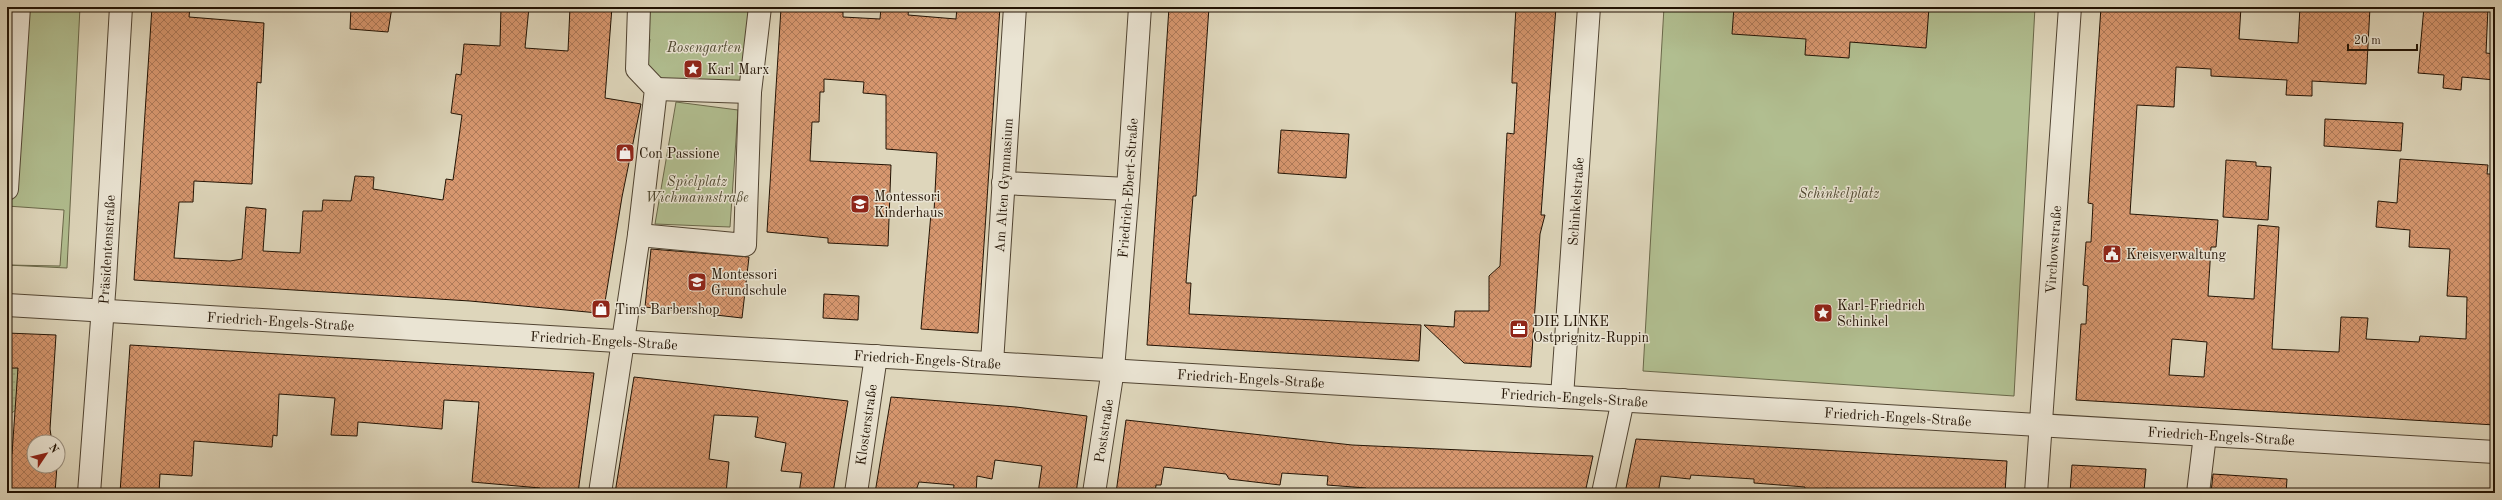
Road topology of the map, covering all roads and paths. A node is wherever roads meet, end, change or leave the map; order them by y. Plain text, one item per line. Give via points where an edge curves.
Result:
1 (19, 7) edge
2 (121, 7) edge
3 (639, 7) edge
4 (760, 7) edge
5 (1015, 7) edge
6 (1140, 7) edge
7 (1589, 7) edge
8 (2070, 7) edge
9 (656, 89) junction
10 (750, 92) junction
11 (1003, 183) junction
12 (1128, 189) junction
13 (7, 190) edge
14 (639, 235) junction
15 (7, 305) edge
16 (103, 311) junction
17 (623, 341) junction
18 (876, 356) junction
19 (992, 363) junction
20 (1113, 369) junction
21 (1562, 397) junction
22 (1623, 400) junction
23 (2041, 425) junction
24 (2205, 435) junction
25 (2495, 452) edge
26 (89, 493) edge
27 (600, 493) edge
28 (856, 493) edge
29 (1094, 493) edge
30 (1604, 493) edge
31 (2036, 493) edge
32 (2198, 493) edge

1 - 13 street
2 - 16 street, Präsidentenstraße
3 - 9 street via 636,70
4 - 10 street
5 - 11 street, Am Alten Gymnasium
6 - 12 street, Friedrich-Ebert-Straße
7 - 21 street, Schinkelstraße
8 - 23 street, Virchowstraße
9 - 10 street
9 - 14 street
10 - 14 street via 745,245
11 - 12 street
11 - 19 street, Am Alten Gymnasium
12 - 20 street, Friedrich-Ebert-Straße
14 - 17 street
15 - 16 street, Friedrich-Engels-Straße
16 - 17 street, Friedrich-Engels-Straße
16 - 26 street, Präsidentenstraße
17 - 18 street, Friedrich-Engels-Straße
17 - 27 street
18 - 19 street, Friedrich-Engels-Straße
18 - 28 street, Klosterstraße
19 - 20 street, Friedrich-Engels-Straße
20 - 21 street, Friedrich-Engels-Straße
20 - 29 street, Poststraße
21 - 22 street, Friedrich-Engels-Straße
22 - 23 street, Friedrich-Engels-Straße
22 - 30 street
23 - 24 street, Friedrich-Engels-Straße
23 - 31 street, Virchowstraße
24 - 25 street, Friedrich-Engels-Straße
24 - 32 street

